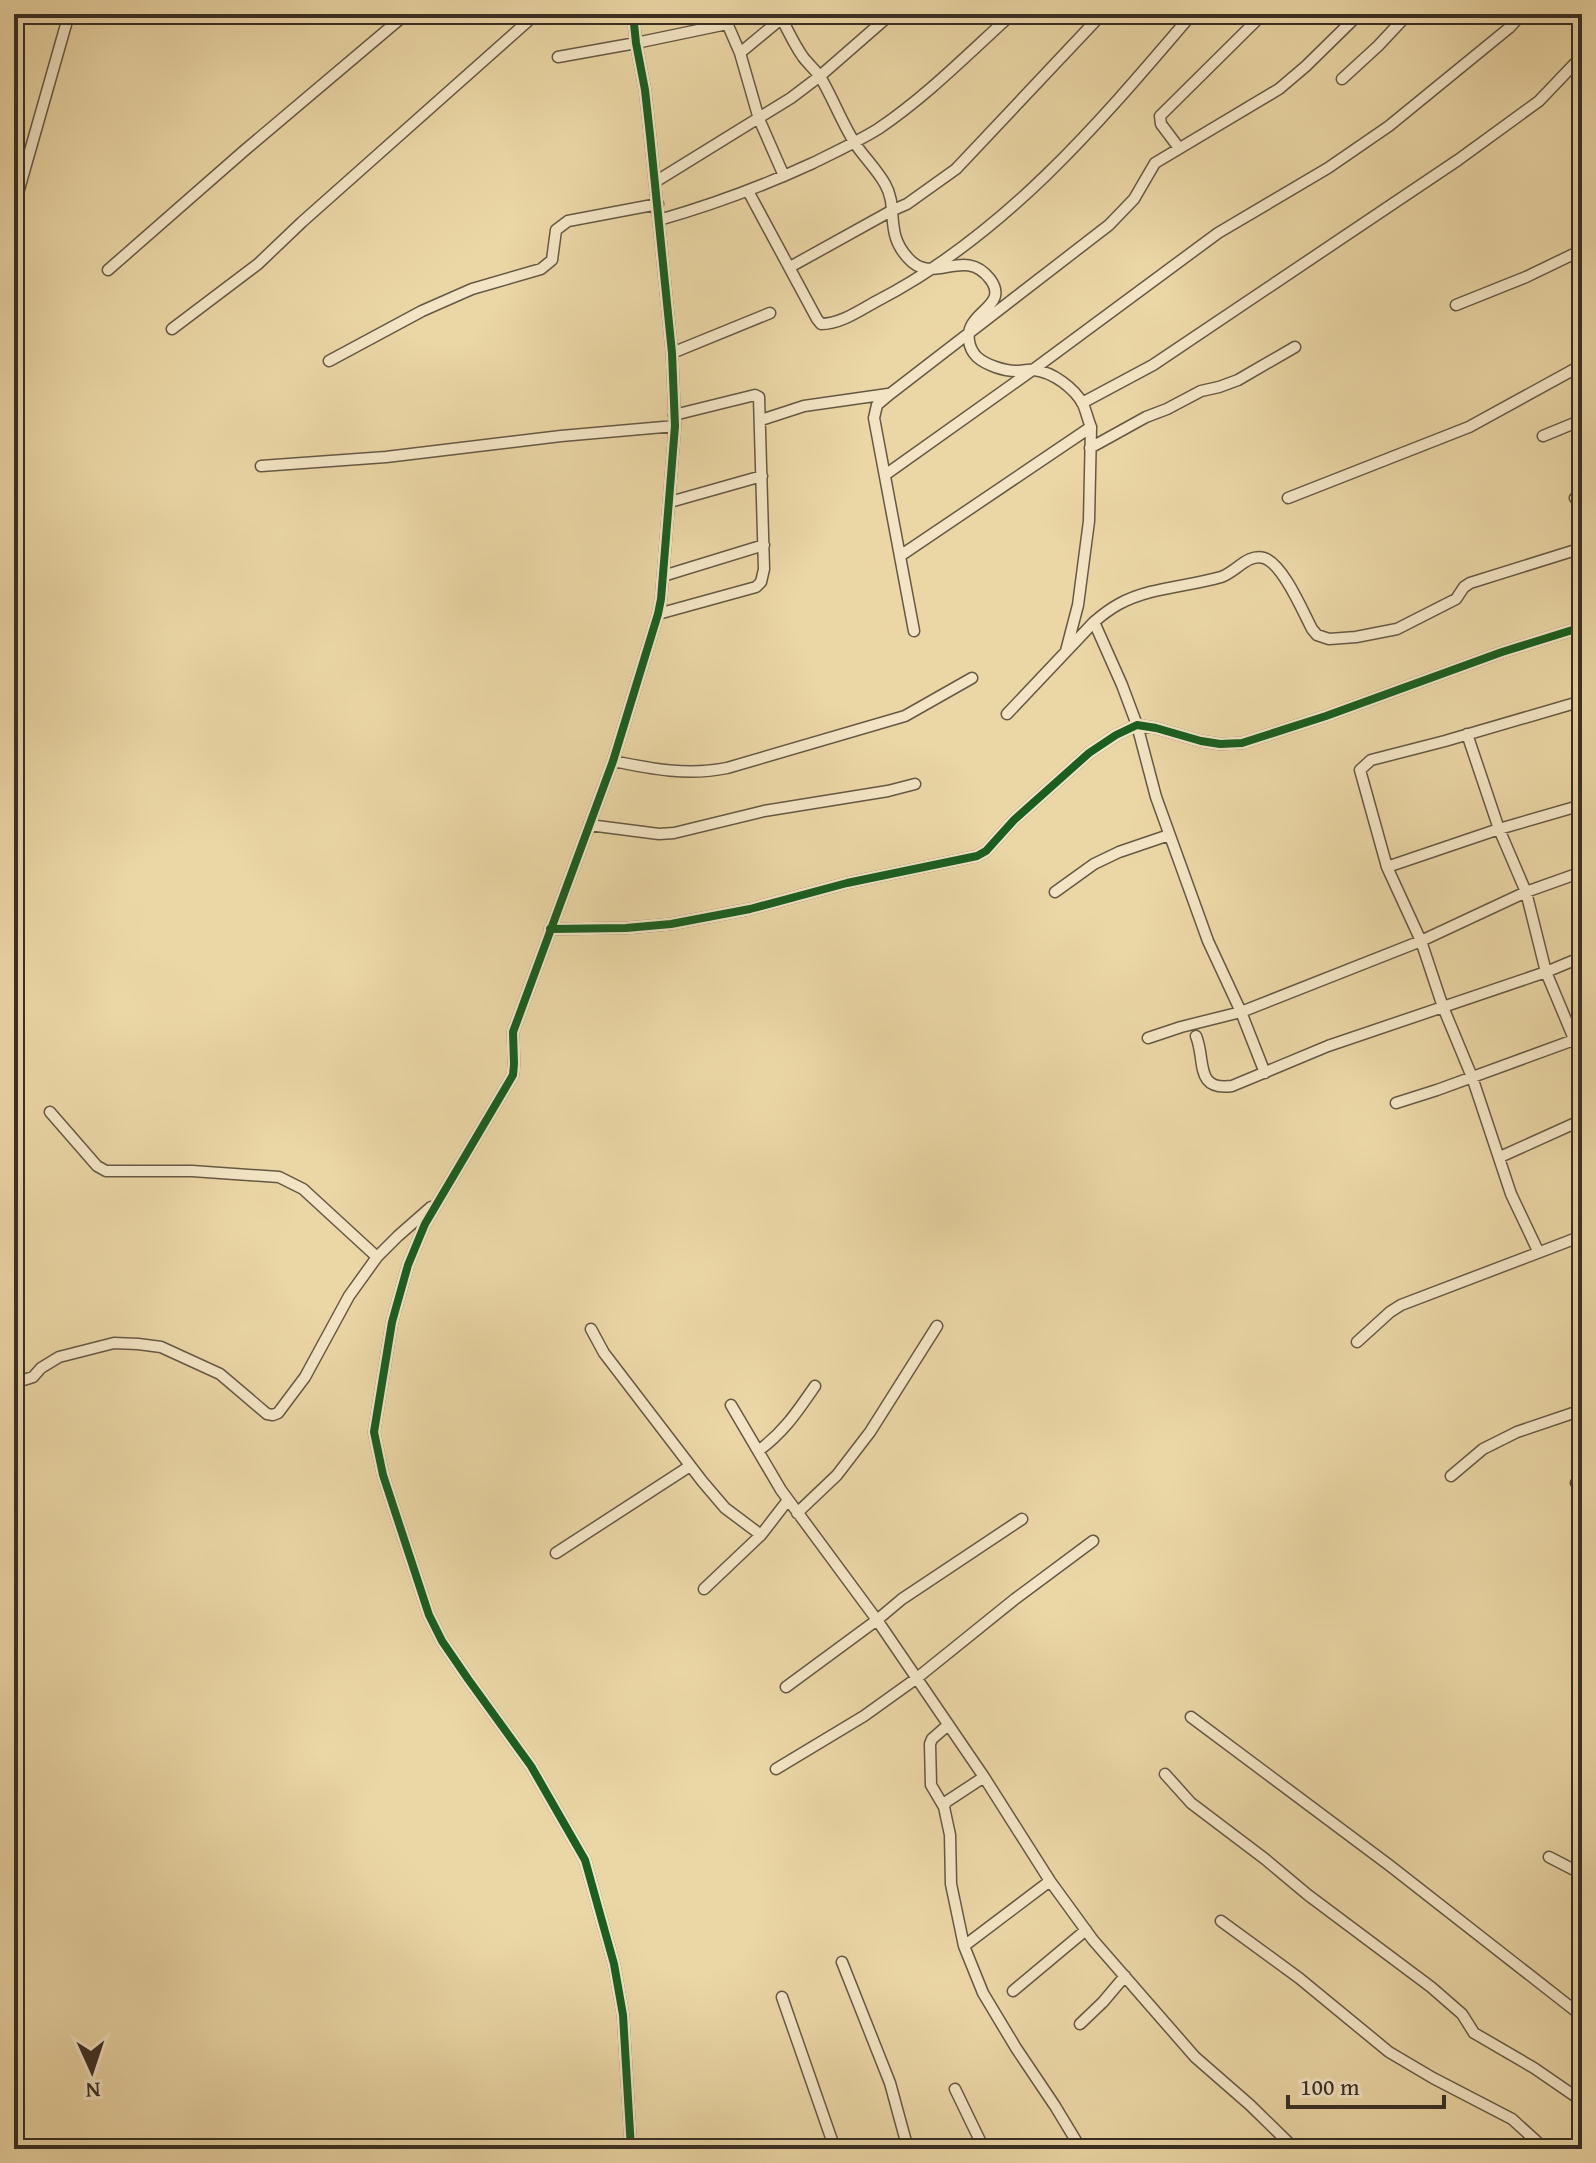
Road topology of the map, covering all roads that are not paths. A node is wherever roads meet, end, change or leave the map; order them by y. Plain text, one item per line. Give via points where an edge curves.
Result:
1 (69, 14) edge
2 (406, 14) edge
3 (536, 14) edge
4 (633, 14) edge
5 (891, 14) edge
6 (1012, 14) edge
7 (1102, 14) edge
8 (1192, 14) edge
9 (1263, 14) edge
10 (1359, 14) edge
11 (1408, 14) edge
12 (1522, 14) edge
13 (783, 16) edge
14 (725, 19) edge
15 (636, 43) junction
16 (740, 53) junction
17 (1582, 56) edge
18 (558, 57) dead end
19 (820, 76) junction
20 (1342, 79) dead end
21 (759, 119) junction
22 (855, 143) junction
23 (1179, 148) junction
24 (784, 176) junction
25 (655, 182) junction
26 (748, 191) junction
27 (658, 204) junction
28 (14, 207) edge
29 (891, 211) junction
30 (659, 220) junction
31 (1582, 250) edge
32 (790, 267) junction
33 (108, 270) dead end
34 (930, 270) junction
35 (1456, 305) dead end
36 (770, 313) dead end
37 (172, 329) dead end
38 (968, 333) junction
39 (1295, 347) dead end
40 (672, 353) junction
41 (329, 361) dead end
42 (1582, 365) edge
43 (1034, 369) junction
44 (890, 394) junction
45 (1082, 403) junction
46 (675, 420) junction
47 (761, 420) junction
48 (1582, 420) edge
49 (1091, 427) junction
50 (1543, 436) dead end
51 (1090, 448) junction
52 (261, 466) dead end
53 (885, 475) junction
54 (762, 476) junction
55 (1288, 498) dead end
56 (670, 502) junction
57 (764, 545) junction
58 (1582, 548) edge
59 (900, 556) junction
60 (663, 576) junction
61 (658, 614) junction
62 (1094, 622) junction
63 (1582, 627) edge
64 (914, 631) dead end
65 (1065, 654) junction
66 (972, 678) dead end
67 (1582, 701) edge
68 (1007, 714) dead end
69 (1137, 725) junction
70 (1467, 734) junction
71 (613, 761) junction
72 (915, 784) dead end
73 (1582, 805) edge
74 (589, 825) junction
75 (1499, 829) junction
76 (1169, 835) junction
77 (1387, 867) junction
78 (1582, 872) edge
79 (1055, 892) dead end
80 (1526, 892) junction
81 (550, 929) junction
82 (1421, 941) junction
83 (1582, 957) edge
84 (1546, 972) junction
85 (1443, 1007) junction
86 (1241, 1012) junction
87 (1196, 1036) dead end
88 (1148, 1038) dead end
89 (1578, 1038) edge
90 (1582, 1058) edge
91 (1265, 1073) junction
92 (1472, 1077) junction
93 (1396, 1103) dead end
94 (50, 1112) dead end
95 (1582, 1120) edge
96 (1500, 1157) junction
97 (438, 1201) junction
98 (1582, 1236) edge
99 (1538, 1251) junction
100 (377, 1257) junction
101 (937, 1326) dead end
102 (591, 1329) dead end
103 (1357, 1342) dead end
104 (14, 1383) edge
105 (815, 1386) dead end
106 (731, 1405) dead end
107 (1582, 1410) edge
108 (758, 1451) junction
109 (690, 1466) junction
110 (1451, 1476) dead end
111 (788, 1500) junction
112 (797, 1513) junction
113 (1022, 1519) dead end
114 (761, 1535) junction
115 (1093, 1541) dead end
116 (556, 1553) dead end
117 (704, 1589) dead end
118 (877, 1620) junction
119 (917, 1678) junction
120 (786, 1687) dead end
121 (1191, 1717) dead end
122 (948, 1725) junction
123 (776, 1769) dead end
124 (1165, 1774) dead end
125 (984, 1777) junction
126 (944, 1807) junction
127 (1549, 1857) dead end
128 (1582, 1874) edge
129 (1050, 1881) junction
130 (1221, 1921) dead end
131 (1086, 1930) junction
132 (964, 1946) junction
133 (842, 1962) dead end
134 (1125, 1976) junction
135 (1013, 1991) dead end
136 (782, 1997) dead end
137 (1582, 2016) edge
138 (1080, 2024) dead end
139 (955, 2089) dead end
140 (1582, 2101) edge
141 (631, 2149) edge
142 (835, 2149) edge
143 (908, 2149) edge
144 (984, 2149) edge
145 (1081, 2149) edge
146 (1295, 2149) edge
147 (1545, 2149) edge

1 - 28 street
2 - 33 street
3 - 37 street via 258,264
4 - 15 street
5 - 19 street
6 - 22 street via 933,86
7 - 29 street via 956,169
8 - 34 street via 1077,145 1014,205
9 - 23 street via 1160,116
10 - 23 street via 1279,89
11 - 20 street
12 - 43 street via 1389,126 1218,233
13 - 16 street
13 - 19 street via 793,42
14 - 15 street
14 - 16 street
15 - 18 street
15 - 25 street
16 - 21 street
17 - 45 street via 1539,101 1458,160 1153,365
19 - 21 street
19 - 22 street
21 - 24 street
21 - 25 street
22 - 24 street
22 - 29 street via 887,187
23 - 38 street via 1155,163 1134,199 1109,225
24 - 26 street
25 - 27 street
26 - 30 street
26 - 32 street
27 - 30 street
27 - 41 street via 568,221 556,230 552,260 541,269 472,289
29 - 32 street
29 - 34 street via 894,239 911,262
30 - 40 street
31 - 35 street
32 - 34 street via 821,324 836,322
34 - 38 street via 959,264 977,268 990,280 995,291 992,303 976,316
36 - 40 street
38 - 43 street via 970,350 979,359 1012,371
38 - 44 street
39 - 51 street via 1238,380 1201,391
40 - 46 street
42 - 55 street via 1469,427
43 - 45 street via 1070,388
43 - 53 street
44 - 47 street via 804,406
44 - 53 street via 877,405 874,418
45 - 49 street
46 - 47 street via 755,395
46 - 52 street via 386,457
46 - 56 street
47 - 54 street
48 - 50 street
49 - 51 street
49 - 59 street
51 - 65 street via 1089,521 1078,605
53 - 59 street
54 - 56 street
54 - 57 street
56 - 60 street
57 - 60 street
57 - 61 street via 763,576 756,587
58 - 62 street via 1470,583 1456,599 1397,629 1356,637 1317,635 1280,572 1262,557 1223,576 1121,602
59 - 64 street
60 - 61 street
61 - 71 street
62 - 65 street
62 - 69 street
63 - 69 street via 1242,743 1201,741
65 - 68 street
66 - 71 street via 905,716 706,773
67 - 70 street
69 - 76 street
69 - 81 street via 1089,753 977,856 671,924
70 - 75 street
70 - 77 street via 1371,760 1360,770
71 - 74 street
72 - 74 street via 674,833
73 - 75 street
74 - 81 street
75 - 77 street
75 - 80 street
76 - 79 street via 1094,864
76 - 86 street
77 - 82 street
78 - 80 street
80 - 82 street
80 - 84 street
81 - 97 street via 513,1032 513,1075
82 - 85 street
82 - 86 street
83 - 84 street
84 - 85 street
84 - 89 street
85 - 91 street
85 - 92 street
86 - 88 street
86 - 91 street
87 - 91 street via 1205,1077 1212,1085 1232,1086
89 - 90 street
89 - 92 street
92 - 93 street
92 - 96 street
94 - 100 street via 106,1171 279,1177 303,1189
95 - 96 street
96 - 99 street
97 - 100 street
97 - 141 street via 408,1265 392,1322 374,1432 377,1451 409,1558 442,1641 531,1766 585,1860 623,2015
98 - 99 street
99 - 103 street via 1401,1305
100 - 104 street via 305,1377 273,1415 220,1374 161,1347 138,1344 114,1343 59,1357 33,1377
101 - 112 street via 870,1432 837,1475
102 - 109 street
105 - 108 street via 790,1422
106 - 108 street
107 - 110 street via 1483,1449
108 - 111 street
109 - 114 street via 725,1508
109 - 116 street
111 - 112 street
111 - 114 street
112 - 118 street
113 - 118 street
114 - 117 street
115 - 119 street
118 - 119 street
118 - 120 street
119 - 122 street
119 - 123 street
121 - 137 street
122 - 125 street
122 - 126 street via 932,1739 929,1751 932,1789
124 - 140 street via 1191,1803 1431,1987 1462,2014 1474,2033
125 - 126 street
125 - 129 street
126 - 132 street via 951,1884
127 - 128 street
129 - 131 street
129 - 132 street
130 - 147 street via 1389,2052 1512,2119
131 - 134 street
131 - 135 street
132 - 145 street via 983,1993
133 - 143 street via 890,2083
134 - 138 street
134 - 146 street via 1195,2057
136 - 142 street
139 - 144 street

